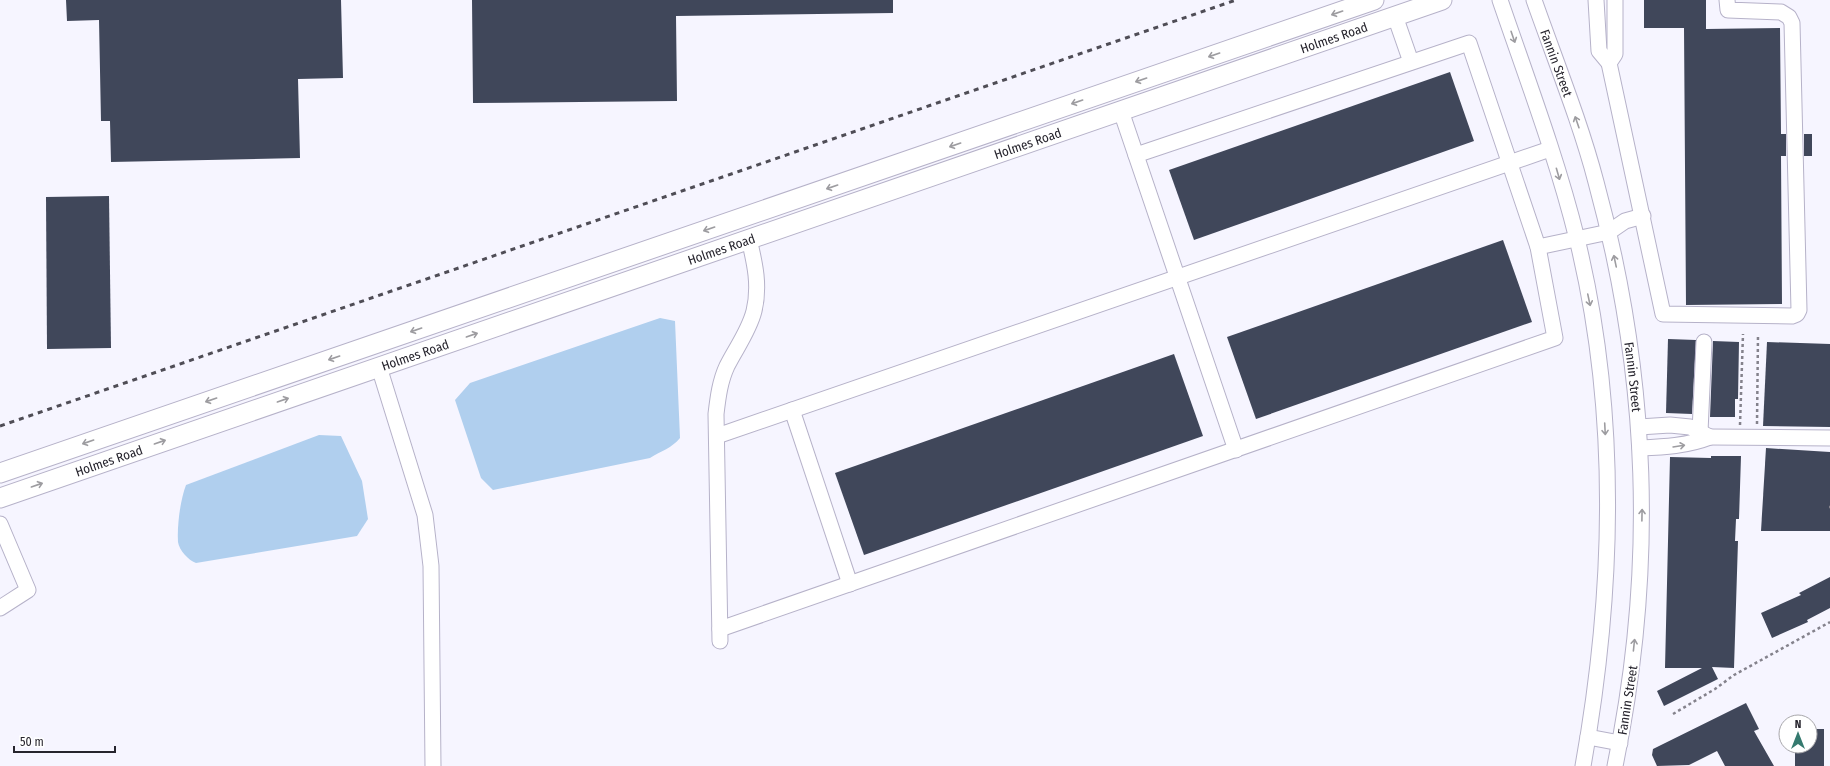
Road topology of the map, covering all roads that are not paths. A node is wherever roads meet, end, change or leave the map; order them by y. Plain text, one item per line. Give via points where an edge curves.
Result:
1 (1374, 0) edge
2 (1442, 0) edge
3 (1500, 0) edge
4 (1534, 0) edge
5 (1596, 0) edge
6 (1615, 0) edge
7 (1727, 0) edge
8 (1395, 16) junction
9 (1411, 62) junction
10 (1609, 63) junction
11 (1114, 90) junction
12 (1121, 111) junction
13 (1550, 149) junction
14 (1136, 155) junction
15 (1510, 164) junction
16 (1643, 216) junction
17 (740, 218) junction
18 (1609, 232) junction
19 (749, 239) junction
20 (1577, 239) junction
21 (1538, 247) junction
22 (1178, 278) junction
23 (1704, 342) dead end
24 (371, 345) junction
25 (379, 367) junction
26 (792, 410) junction
27 (1639, 427) junction
28 (1705, 434) junction
29 (716, 436) junction
30 (1830, 438) edge
31 (1640, 448) junction
32 (1236, 450) junction
33 (0, 473) edge
34 (0, 498) edge
35 (0, 524) edge
36 (850, 584) junction
37 (0, 608) edge
38 (1588, 737) junction
39 (1620, 743) junction
40 (433, 766) edge
41 (1583, 766) edge
42 (1615, 766) edge

1 -> 11 main road, Holmes Road
2 - 8 main road, Holmes Road
3 -> 13 street
18 -> 4 street, Fannin Street via 1591,164
5 - 10 street via 1599,51
6 - 10 street via 1615,54
7 - 16 street via 1728,10 1781,12 1789,17 1792,23 1799,310 1797,314 1663,314
8 - 9 street
8 - 12 main road, Holmes Road
9 - 14 street
9 - 15 street via 1469,43
10 - 16 street
11 - 12 main road
11 -> 17 main road, Holmes Road
12 - 14 street
12 - 19 main road, Holmes Road
13 - 15 street
13 -> 20 street
14 - 22 street
15 - 21 street
15 - 22 street
16 - 18 street via 1625,221
17 - 19 main road
17 -> 24 main road, Holmes Road
18 - 20 street
27 -> 18 street, Fannin Street via 1629,332
25 -> 19 main road, Holmes Road
19 - 29 street via 757,270 758,291 746,333 726,367 718,392
20 - 21 street
20 -> 38 street via 1594,324 1602,390 1607,471 1604,617
21 - 32 street via 1555,338
22 - 26 street
22 - 32 street
23 - 28 street
24 - 25 main road
24 -> 33 main road, Holmes Road
34 -> 25 main road, Holmes Road
25 - 40 street via 426,522 431,566
26 - 29 street
26 - 36 street
27 - 28 street via 1683,426
27 - 31 street, Fannin Street
28 - 30 street
31 -> 28 street via 1694,443
29 - 36 street via 720,635
39 -> 31 street, Fannin Street via 1630,681 1642,566
32 - 36 street
35 - 37 street via 28,590
38 - 39 street
38 - 41 street
39 - 42 street, Fannin Street

